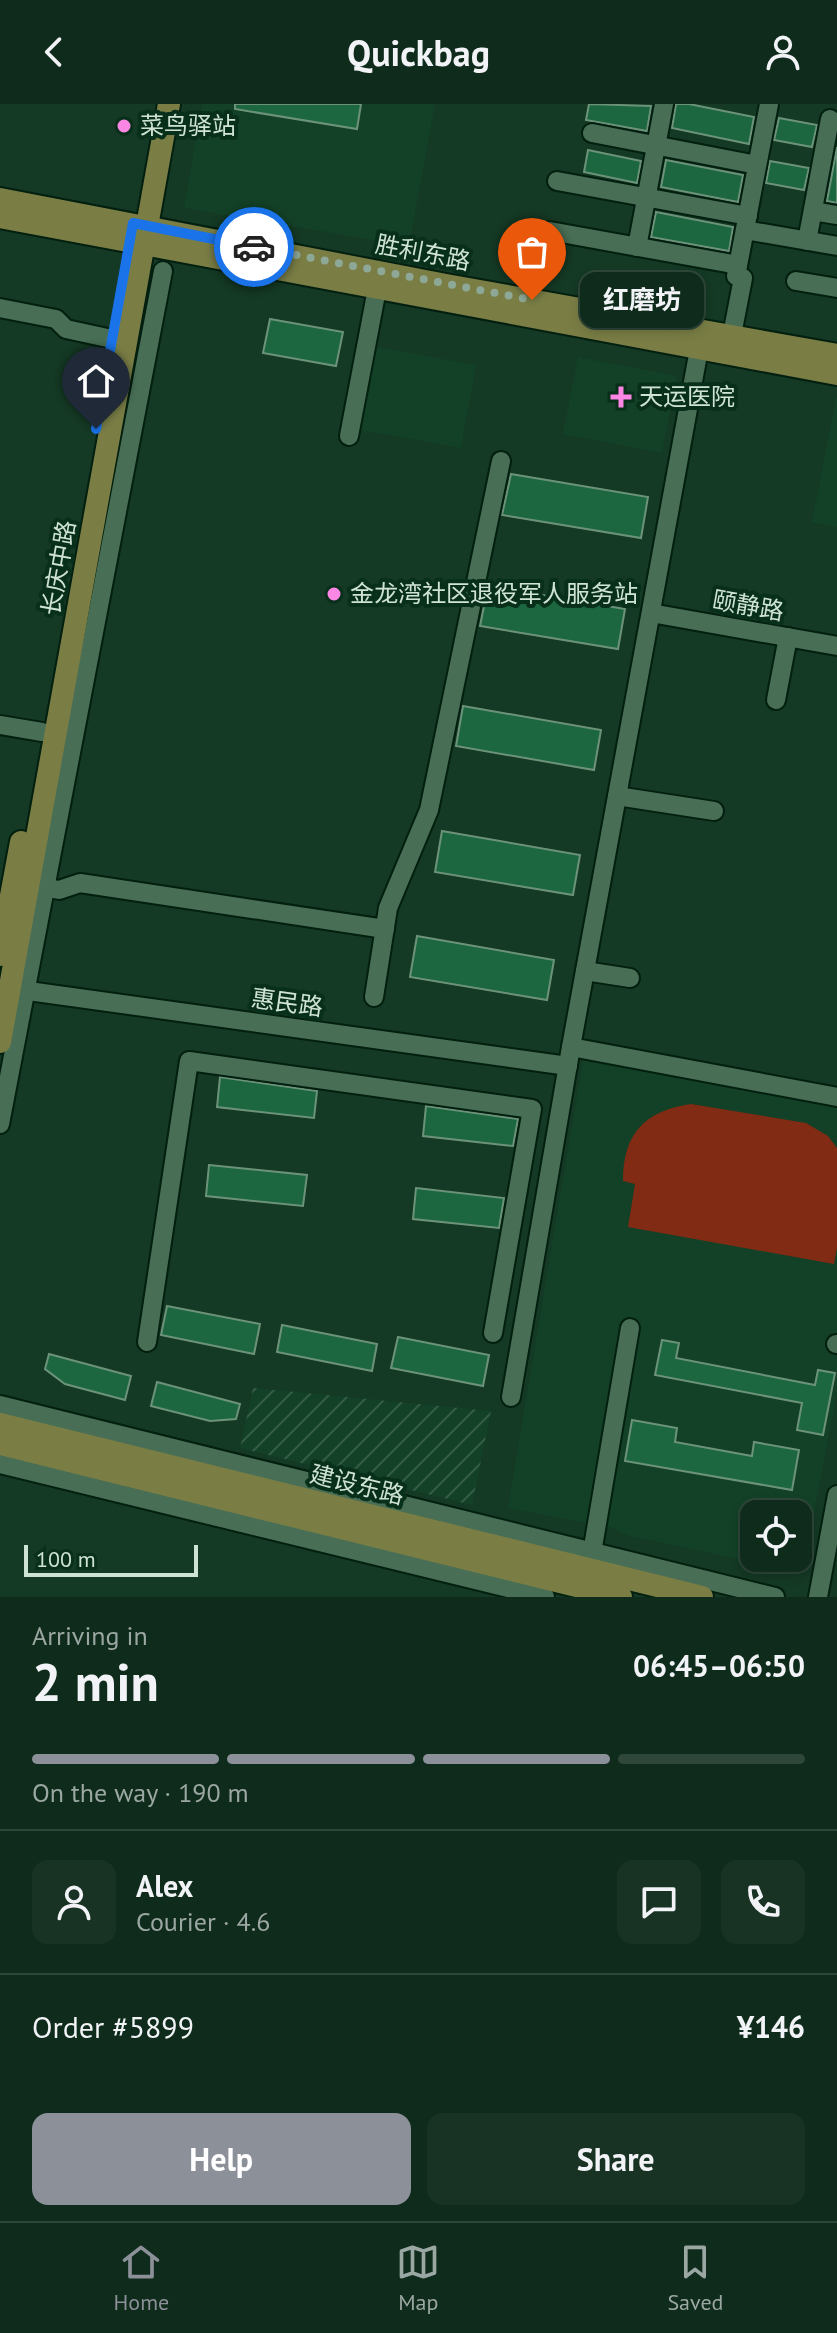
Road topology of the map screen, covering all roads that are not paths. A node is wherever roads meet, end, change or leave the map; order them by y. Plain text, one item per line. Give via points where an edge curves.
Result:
1 (154, 104) edge
2 (169, 104) edge
3 (664, 104) edge
4 (769, 104) edge
5 (830, 119) dead end
6 (592, 133) dead end
7 (656, 146) junction
8 (831, 146) edge
9 (757, 165) junction
10 (828, 180) edge
11 (557, 181) dead end
12 (646, 198) junction
13 (0, 199) edge
14 (813, 211) junction
15 (837, 215) edge
16 (0, 217) edge
17 (746, 223) junction
18 (550, 231) dead end
19 (138, 234) junction
20 (807, 241) junction
21 (837, 246) edge
22 (637, 247) junction
23 (738, 265) junction
24 (163, 271) dead end
25 (796, 281) dead end
26 (837, 288) edge
27 (377, 289) junction
28 (0, 308) edge
29 (732, 335) junction
30 (112, 339) junction
31 (699, 349) junction
32 (837, 355) edge
33 (837, 374) edge
34 (349, 436) dead end
35 (501, 461) dead end
36 (651, 613) junction
37 (788, 637) junction
38 (837, 646) edge
39 (776, 700) dead end
40 (0, 725) edge
41 (42, 732) junction
42 (617, 796) junction
43 (714, 811) dead end
44 (37, 886) junction
45 (385, 929) junction
46 (0, 955) edge
47 (585, 971) junction
48 (630, 978) dead end
49 (9, 993) edge
50 (374, 997) dead end
51 (0, 1042) edge
52 (569, 1057) junction
53 (837, 1097) edge
54 (0, 1124) edge
55 (630, 1328) dead end
56 (493, 1333) dead end
57 (147, 1342) dead end
58 (511, 1397) dead end
59 (0, 1405) edge
60 (0, 1424) edge
61 (0, 1444) edge
62 (0, 1464) edge
63 (837, 1495) edge
64 (592, 1553) junction
65 (545, 1597) edge
66 (621, 1597) edge
67 (702, 1597) edge
68 (775, 1597) edge
69 (818, 1597) edge

1 - 19 main road, 长庆中路
2 - 19 main road, 长庆中路
3 - 7 street
4 - 9 street
5 - 8 street
6 - 7 street
7 - 9 street
7 - 12 street
8 - 10 street
9 - 17 street
10 - 14 street
11 - 12 street
12 - 17 street
12 - 22 street
13 - 19 main road, 胜利东路
14 - 15 street
14 - 20 street
16 - 19 main road, 胜利东路
17 - 20 street
17 - 23 street
18 - 22 street
19 - 27 main road, 胜利东路
19 - 29 main road, 胜利东路
19 - 30 main road, 长庆中路
19 - 44 main road, 长庆中路
20 - 21 street
22 - 23 street
23 - 29 street via 736,276 743,278
24 - 44 street
25 - 26 street
27 - 31 main road, 胜利东路
27 - 34 street
28 - 30 street via 56,319 66,329
29 - 32 main road, 胜利东路
30 - 41 main road, 长庆中路
31 - 33 main road, 胜利东路
31 - 36 street
35 - 45 street via 429,810 388,908
36 - 37 street, 颐静路
36 - 42 street
37 - 38 street, 颐静路
37 - 39 street
40 - 41 street
41 - 44 main road, 长庆中路
42 - 43 street
42 - 47 street
44 - 45 street via 80,883
44 - 46 main road, 长庆中路
44 - 49 main road, 长庆中路
45 - 50 street
47 - 48 street
47 - 52 street
49 - 51 main road, 长庆中路
49 - 52 street, 惠民路
49 - 54 street
52 - 53 street, 惠民路
52 - 58 street
55 - 64 street
56 - 57 street via 532,1109 189,1061
59 - 64 street
60 - 67 main road, 建设东路
61 - 66 main road, 建设东路
62 - 65 street
63 - 69 street
64 - 68 street

